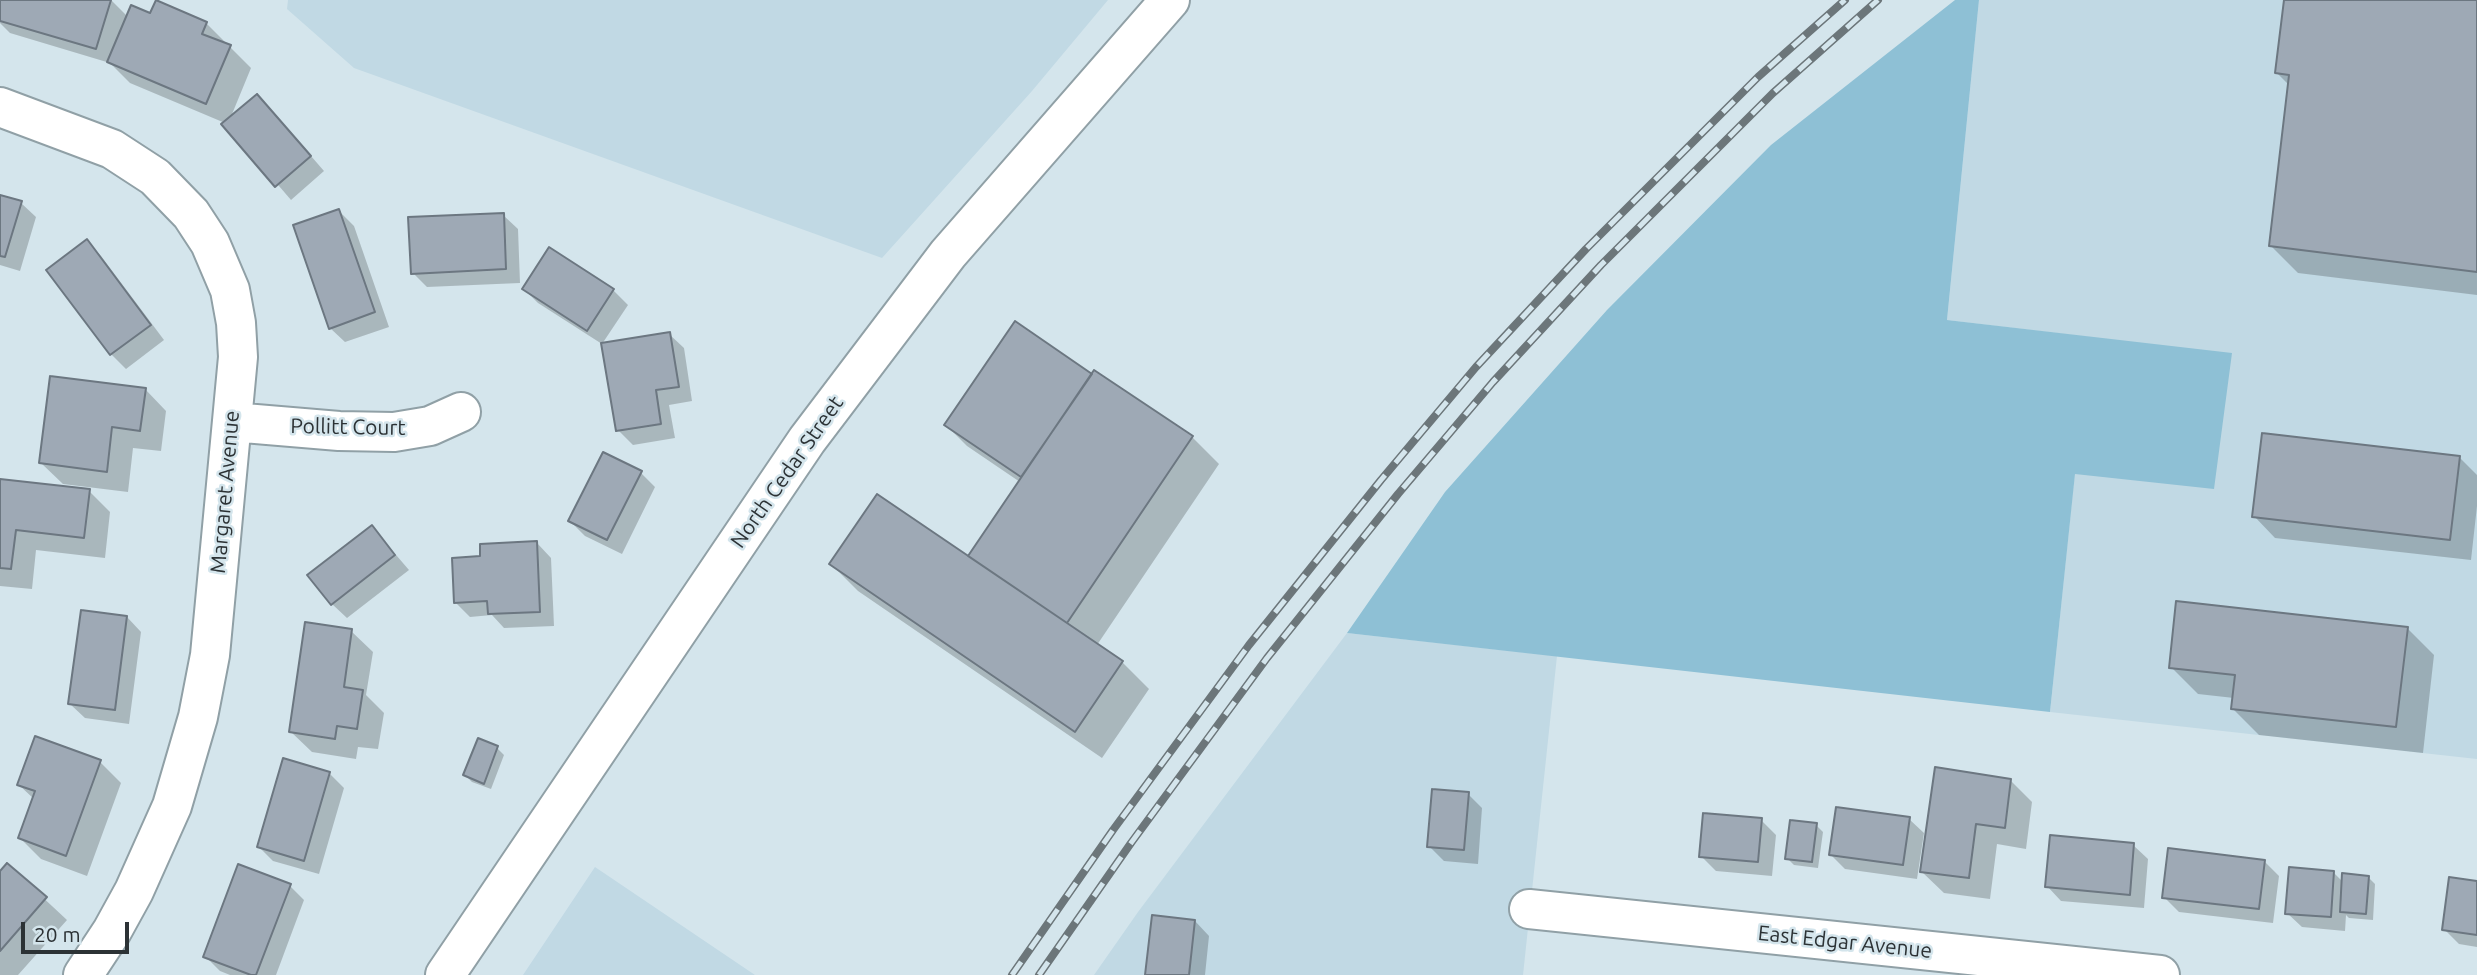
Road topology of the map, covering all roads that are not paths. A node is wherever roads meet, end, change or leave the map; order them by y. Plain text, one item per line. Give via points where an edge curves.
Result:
1 (1170, 0) edge
2 (0, 107) edge
3 (461, 412) dead end
4 (232, 422) junction
5 (1530, 909) dead end
6 (83, 975) edge
7 (445, 975) edge
8 (2160, 975) edge

1 - 7 street, North Cedar Street via 948,254 807,440
2 - 4 street, Margaret Avenue via 112,149 155,177 191,214 210,243 230,290 238,357
3 - 4 street, Pollitt Court via 430,425 394,432
4 - 6 street, Margaret Avenue via 210,655 198,717 172,806 140,879
5 - 8 street, East Edgar Avenue

